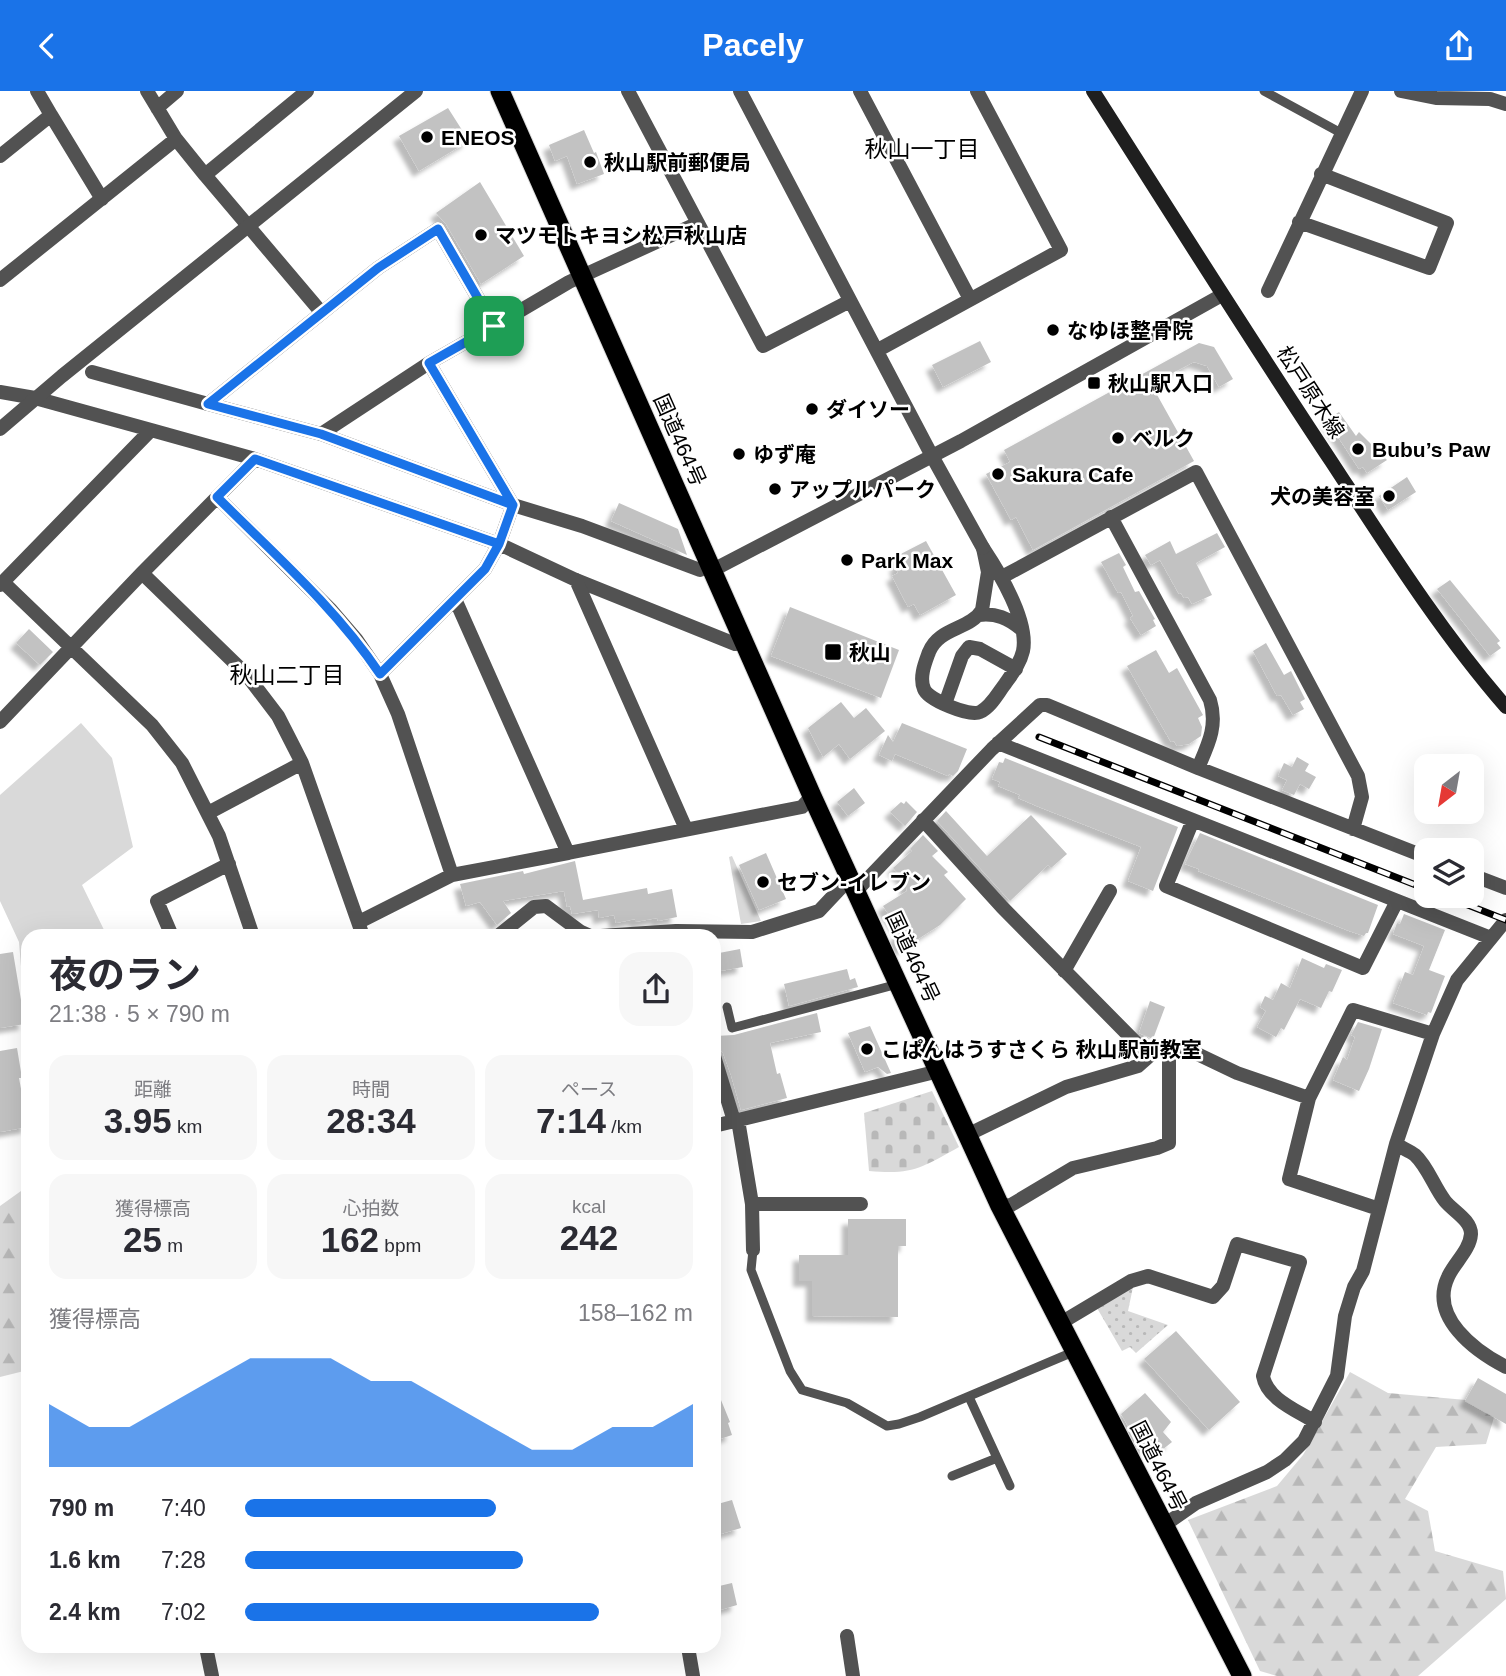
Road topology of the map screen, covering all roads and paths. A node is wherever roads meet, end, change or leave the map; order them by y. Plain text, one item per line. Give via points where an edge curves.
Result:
1 (37, 91) edge
2 (147, 91) edge
3 (177, 91) edge
4 (307, 91) edge
5 (416, 91) edge
6 (500, 91) edge
7 (628, 91) edge
8 (740, 91) edge
9 (860, 91) edge
10 (977, 91) edge
11 (1093, 91) edge
12 (1264, 91) edge
13 (1362, 91) edge
14 (1401, 91) edge
15 (1490, 95) edge
16 (1506, 104) edge
17 (157, 108) junction
18 (51, 115) junction
19 (1340, 133) junction
20 (176, 139) junction
21 (0, 156) edge
22 (1321, 174) junction
23 (205, 175) junction
24 (102, 199) junction
25 (1299, 222) junction
26 (698, 223) junction
27 (248, 226) junction
28 (582, 276) junction
29 (0, 280) edge
30 (1268, 291) dead end
31 (1222, 295) junction
32 (970, 299) junction
33 (850, 301) junction
34 (321, 312) junction
35 (494, 326) junction
36 (878, 350) junction
37 (429, 363) junction
38 (92, 372) dead end
39 (0, 392) edge
40 (35, 398) junction
41 (208, 404) junction
42 (0, 429) edge
43 (151, 429) junction
44 (321, 434) junction
45 (932, 456) junction
46 (255, 459) junction
47 (217, 497) junction
48 (513, 505) junction
49 (1111, 517) junction
50 (499, 544) junction
51 (983, 548) junction
52 (707, 570) junction
53 (142, 573) junction
54 (1002, 577) junction
55 (576, 580) junction
56 (1, 583) edge
57 (456, 599) junction
58 (979, 615) junction
59 (1021, 629) junction
60 (735, 644) dead end
61 (71, 647) junction
62 (1016, 669) junction
63 (380, 674) junction
64 (945, 704) junction
65 (1506, 707) edge
66 (0, 722) edge
67 (998, 743) junction
68 (302, 764) junction
69 (1198, 768) junction
70 (813, 796) junction
71 (208, 813) junction
72 (923, 820) junction
73 (1193, 820) junction
74 (686, 829) junction
75 (1353, 829) junction
76 (1414, 852) edge
77 (568, 853) junction
78 (229, 865) junction
79 (452, 875) junction
80 (1484, 879) edge
81 (854, 884) junction
82 (1506, 887) edge
83 (1110, 891) dead end
84 (1397, 901) junction
85 (1506, 920) edge
86 (170, 929) edge
87 (251, 929) edge
88 (361, 929) edge
89 (507, 929) edge
90 (577, 929) edge
91 (721, 932) edge
92 (1491, 938) junction
93 (1064, 971) junction
94 (900, 983) junction
95 (727, 1007) dead end
96 (1433, 1034) junction
97 (1169, 1049) junction
98 (1149, 1056) junction
99 (940, 1071) junction
100 (721, 1077) edge
101 (1309, 1098) junction
102 (736, 1121) junction
103 (721, 1124) edge
104 (967, 1135) junction
105 (1396, 1144) junction
106 (752, 1204) junction
107 (861, 1204) dead end
108 (1000, 1206) junction
109 (1379, 1209) junction
110 (753, 1250) joint
111 (1059, 1324) junction
112 (1073, 1352) junction
113 (1506, 1367) edge
114 (969, 1397) junction
115 (1315, 1422) junction
116 (997, 1458) junction
117 (953, 1476) dead end
118 (1010, 1486) dead end
119 (1163, 1526) junction
120 (846, 1636) dead end
121 (207, 1653) edge
122 (689, 1653) edge
123 (212, 1676) edge
124 (694, 1676) edge
125 (853, 1676) edge
126 (1242, 1676) edge

1 - 18 street
2 - 17 street
3 - 17 street
4 - 23 street
5 - 27 street
6 - 28 highway, 国道464号
7 - 26 street
8 - 33 street
9 - 32 street
10 - 32 street via 1061,250
11 - 31 main road, 松戸原木線
12 - 19 lane
13 - 19 street
14 - 15 street via 1436,98
15 - 16 street
17 - 20 street
18 - 21 street
18 - 24 street
19 - 22 street
20 - 23 street
20 - 24 street
22 - 25 street
22 - 25 street via 1447,223 1429,268
23 - 27 street
24 - 29 street
25 - 30 street
26 - 28 street
26 - 33 street via 763,346
27 - 34 street
27 - 40 street
28 - 35 street
28 - 52 highway, 国道464号
31 - 45 street
31 - 65 main road, 松戸原木線 via 1403,570
32 - 36 street
33 - 36 street
34 - 35 street via 438,229
34 - 41 street
35 - 37 street
36 - 45 street
37 - 44 street
37 - 48 street
38 - 41 street
39 - 40 street
40 - 42 street
40 - 43 street
41 - 44 street
43 - 46 street
43 - 56 street
44 - 48 street
45 - 51 street
45 - 52 street
46 - 47 street
46 - 50 street
47 - 53 street
47 - 63 street via 331,610
48 - 50 street
48 - 52 street
49 - 54 street
49 - 69 street via 1210,700 1214,724
49 - 75 street via 1196,473 1358,776 1362,797
50 - 55 street
50 - 57 street via 485,569
51 - 54 street
51 - 58 street via 988,572
52 - 70 highway, 国道464号
53 - 61 street
53 - 68 street via 246,674 278,716
54 - 59 street
55 - 60 street
55 - 74 street
56 - 61 street
57 - 63 street
57 - 77 street
58 - 59 street via 999,616
58 - 64 street via 939,637 930,649 922,673 923,688
59 - 62 street via 1024,649
61 - 66 street
61 - 71 street via 152,725 182,763
62 - 64 street via 979,713
62 - 64 street via 969,647
63 - 79 street
67 - 69 street via 1028,714 1047,705
67 - 72 street
67 - 73 street
68 - 71 street
68 - 88 street
69 - 75 street
70 - 74 street via 802,807
70 - 81 highway, 国道464号
71 - 78 street
72 - 81 street
72 - 93 street
73 - 84 street
73 - 84 street via 1166,886 1363,968
74 - 77 street
75 - 76 street
77 - 79 street
78 - 86 street via 157,901
78 - 87 street
79 - 88 street
80 - 82 street
81 - 91 street via 819,911 752,932
81 - 94 highway, 国道464号
83 - 93 street
84 - 92 street
85 - 92 street
89 - 90 street via 534,907 546,906
92 - 96 street via 1457,980
93 - 98 street
94 - 95 lane via 732,1028
94 - 99 highway, 国道464号
96 - 101 street via 1353,1010
96 - 105 street
97 - 98 street
97 - 101 street via 1193,1052
97 - 108 street via 1169,1143 1073,1168 1011,1205
98 - 104 street via 1138,1066 1066,1087
99 - 102 street
99 - 104 highway, 国道464号
100 - 102 street
101 - 109 street via 1289,1179
102 - 103 street
102 - 106 street
104 - 108 highway, 国道464号
105 - 109 street
105 - 113 street via 1416,1156 1446,1202 1468,1223 1471,1234 1441,1293 1443,1304 1467,1343
106 - 107 street
106 - 110 street
108 - 111 highway, 国道464号
109 - 115 street via 1363,1271 1345,1316 1337,1375
110 - 114 lane via 751,1270 790,1371 802,1390 847,1403 887,1426
111 - 112 highway, 国道464号
111 - 115 street via 1131,1281 1148,1276 1213,1297 1223,1286 1237,1244 1300,1262 1263,1376 1265,1387 1276,1398
112 - 114 lane
112 - 119 highway, 国道464号
114 - 116 lane
115 - 119 street via 1285,1460 1196,1503
116 - 117 lane
116 - 118 lane
119 - 126 highway, 国道464号
120 - 125 street
121 - 123 street
122 - 124 street

